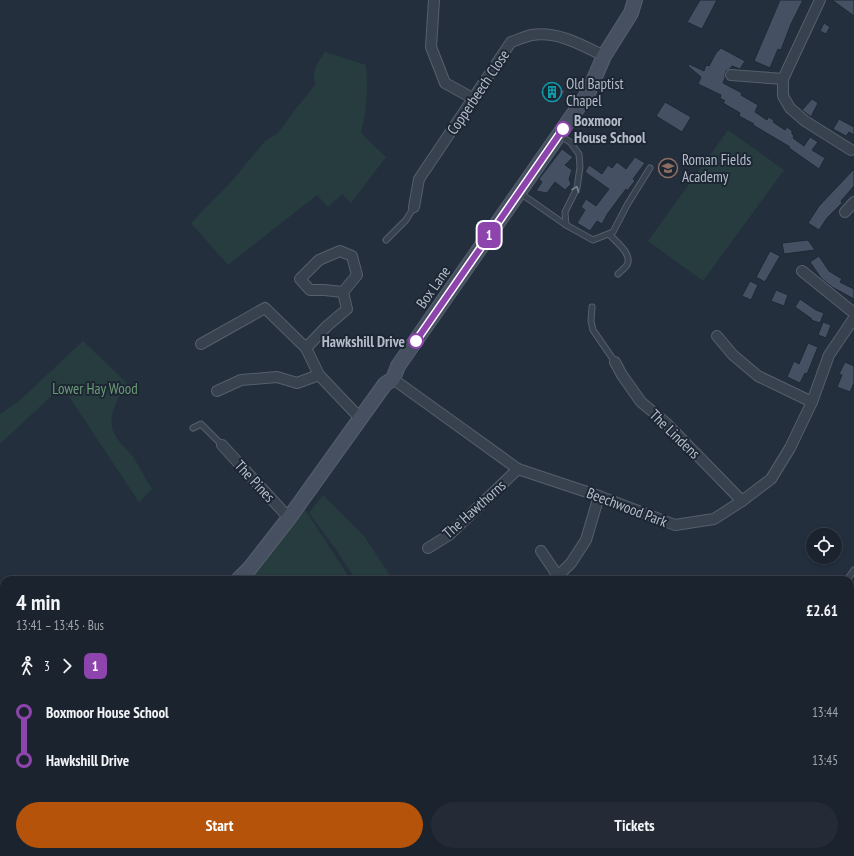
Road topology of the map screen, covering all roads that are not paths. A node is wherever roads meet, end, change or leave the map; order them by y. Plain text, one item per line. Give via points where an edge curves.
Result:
1 (434, 0) edge
2 (635, 0) edge
3 (820, 0) edge
4 (604, 56) junction
5 (731, 75) dead end
6 (783, 79) junction
7 (474, 99) junction
8 (559, 135) junction
9 (851, 150) dead end
10 (650, 168) dead end
11 (519, 193) junction
12 (854, 202) edge
13 (414, 207) joint
14 (845, 212) dead end
15 (566, 225) junction
16 (609, 234) junction
17 (386, 240) dead end
18 (802, 270) dead end
19 (618, 274) dead end
20 (343, 292) junction
21 (592, 307) dead end
22 (854, 313) edge
23 (854, 318) edge
24 (717, 336) dead end
25 (201, 344) dead end
26 (306, 348) junction
27 (614, 362) joint
28 (319, 375) junction
29 (393, 379) junction
30 (217, 391) dead end
31 (812, 402) junction
32 (360, 418) junction
33 (193, 428) dead end
34 (222, 445) joint
35 (518, 469) junction
36 (599, 496) junction
37 (742, 501) junction
38 (289, 518) junction
39 (428, 548) dead end
40 (541, 551) dead end
41 (242, 576) edge
42 (555, 576) edge
43 (558, 576) edge

1 - 7 street via 431,47 445,84
2 - 4 main road, Box Lane via 631,13
3 - 6 street
4 - 7 street, Copperbeech Close via 569,39 552,35 532,35 511,42
4 - 8 main road, Box Lane via 588,93
5 - 6 street
6 - 9 street via 783,96 790,108
7 - 13 street, Copperbeech Close via 419,179
8 - 11 main road, Box Lane
15 -> 8 lane via 564,212 577,188 580,167 578,154 570,142
10 - 16 lane via 613,232
11 - 15 lane
11 - 29 main road, Box Lane via 398,366
12 - 14 street
13 - 17 lane via 406,220
15 - 16 lane via 593,240
16 - 19 lane via 628,255 627,265
18 - 22 street
20 - 20 street via 357,275 352,256 340,251 319,260 300,279 310,290
20 - 26 street via 346,309
21 - 27 lane via 593,330
23 - 31 street, Beechwood Park via 829,355
24 - 31 street via 733,355 758,376
25 - 26 street via 265,308
26 - 28 street
27 - 37 street, The Lindens via 641,402 665,422
28 - 30 street via 297,383 277,377 241,380
28 - 32 street
29 - 32 main road, Box Lane via 385,384
29 - 35 street, Beechwood Park
31 - 37 street, Beechwood Park via 790,448 771,479
32 - 38 main road, Box Lane
33 - 34 lane via 201,424
34 - 38 street, The Pines
35 - 36 street, Beechwood Park
35 - 39 street, The Hawthorns via 449,535
36 - 37 street, Beechwood Park via 675,525 714,519
36 - 43 street via 586,540 571,563
38 - 41 main road, Box Lane
40 - 42 street

